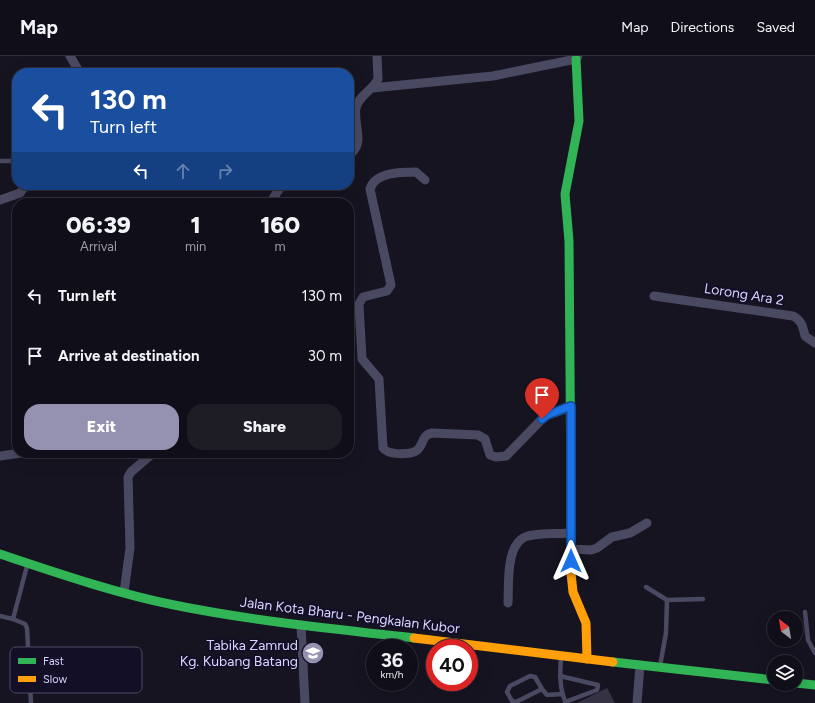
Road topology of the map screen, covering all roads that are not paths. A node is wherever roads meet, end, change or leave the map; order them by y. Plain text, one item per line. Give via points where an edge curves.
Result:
1 (70, 56) edge
2 (377, 56) edge
3 (577, 58) edge
4 (77, 68) edge
5 (372, 88) junction
6 (354, 151) edge
7 (0, 161) edge
8 (12, 161) edge
9 (425, 180) dead end
10 (22, 190) edge
11 (0, 200) edge
12 (654, 296) dead end
13 (815, 343) edge
14 (571, 406) junction
15 (12, 454) edge
16 (0, 456) edge
17 (147, 458) edge
18 (647, 523) dead end
19 (571, 534) junction
20 (571, 549) junction
21 (0, 554) edge
22 (27, 563) junction
23 (646, 588) dead end
24 (124, 592) junction
25 (703, 599) dead end
26 (667, 600) junction
27 (508, 603) dead end
28 (805, 612) dead end
29 (0, 616) edge
30 (13, 619) junction
31 (301, 625) junction
32 (28, 647) edge
33 (815, 653) edge
34 (561, 656) junction
35 (587, 659) junction
36 (640, 665) junction
37 (660, 667) junction
38 (560, 676) junction
39 (767, 679) edge
40 (803, 684) edge
41 (815, 685) edge
42 (542, 689) junction
43 (30, 693) edge
44 (562, 694) junction
45 (565, 702) edge
46 (31, 703) edge
47 (305, 703) edge
48 (637, 703) edge

1 - 4 street
2 - 5 street via 378,79
3 - 5 street via 493,76
3 - 14 main road via 579,121 565,194 569,240
5 - 6 street via 356,105 359,138
7 - 8 lane
9 - 14 street via 416,172 390,173 374,183 370,190 390,285 387,291 363,297 359,304 362,359 380,379 383,448 391,453 414,451 425,436 432,433 478,435 485,439 490,455 506,456 543,418
10 - 11 street
12 - 13 street, Lorong Ara 2 via 793,316 800,320 805,336
14 - 19 main road
15 - 16 street
17 - 24 street via 128,477 130,548
18 - 20 street via 630,533 612,537 594,549
19 - 20 main road
19 - 27 street via 531,535 518,542 512,551
20 - 35 main road via 570,573 573,592 586,623
21 - 22 main road, Jalan Kota Bharu - Pengkalan Kubor
22 - 24 main road, Jalan Kota Bharu - Pengkalan Kubor
22 - 30 lane
23 - 26 lane
24 - 31 main road, Jalan Kota Bharu - Pengkalan Kubor via 202,610
25 - 26 lane
26 - 37 lane via 666,633
28 - 33 lane via 808,640
29 - 30 lane
30 - 32 lane via 25,624
31 - 34 main road, Jalan Kota Bharu - Pengkalan Kubor
31 - 47 street
34 - 35 main road, Jalan Kota Bharu - Pengkalan Kubor
34 - 38 lane
35 - 36 main road, Jalan Kota Bharu - Pengkalan Kubor
36 - 37 main road, Jalan Kota Bharu - Pengkalan Kubor
36 - 48 street
37 - 39 main road, Jalan Kota Bharu - Pengkalan Kubor
38 - 44 lane
38 - 45 lane via 598,685 597,690
40 - 41 main road
42 - 42 lane via 516,702 512,701 507,692 510,686 530,676 535,677
42 - 44 lane via 547,695
43 - 46 lane
44 - 45 lane

